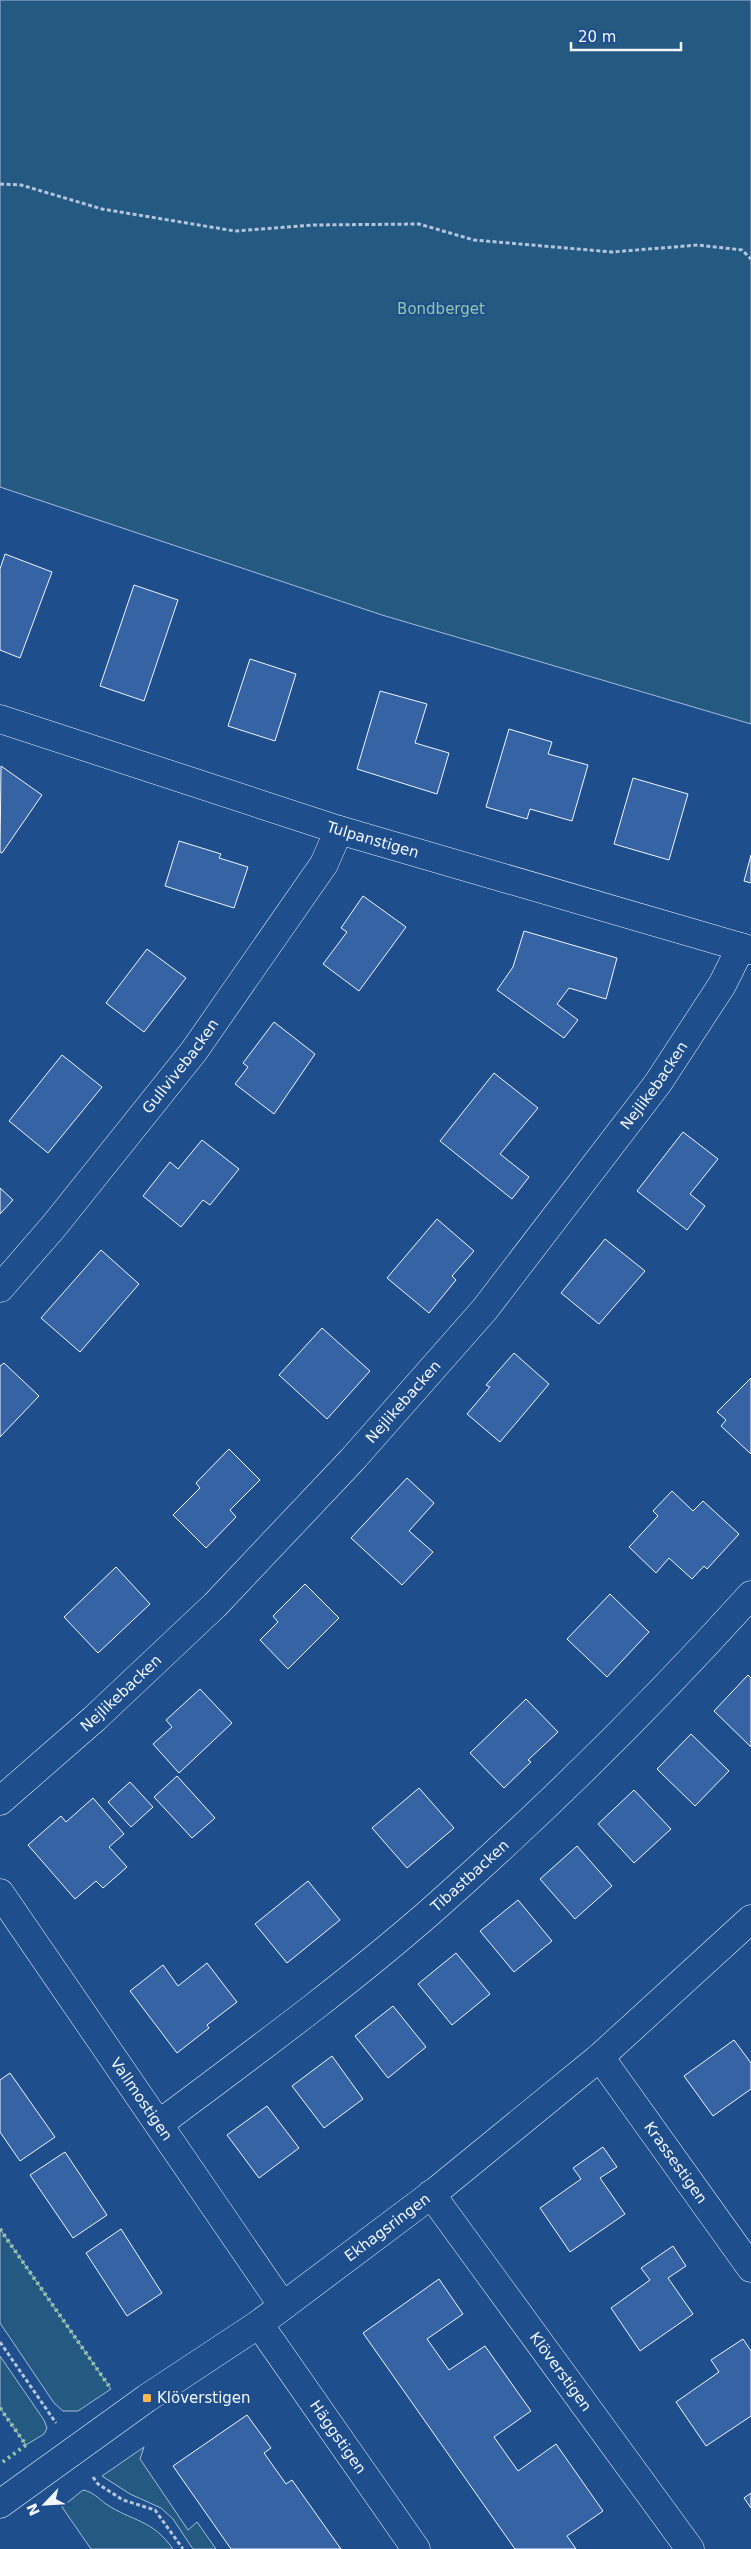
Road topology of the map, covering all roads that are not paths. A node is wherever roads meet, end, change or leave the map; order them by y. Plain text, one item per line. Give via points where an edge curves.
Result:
1 (0, 719) edge
2 (339, 830) junction
3 (746, 948) edge
4 (0, 1288) edge
5 (751, 1596) edge
6 (0, 1801) edge
7 (0, 1893) edge
8 (751, 1920) edge
9 (600, 2057) junction
10 (159, 2124) junction
11 (431, 2194) junction
12 (751, 2268) edge
13 (283, 2306) junction
14 (259, 2324) junction
15 (0, 2504) edge
16 (416, 2549) edge
17 (690, 2549) edge

1 - 2 street, Tulpanstigen
2 - 3 street, Tulpanstigen
2 - 4 street, Gullvivebacken via 324,864 194,1051 54,1226
3 - 6 street, Nejlikebacken via 658,1083 485,1309 352,1460 215,1605 94,1719
5 - 10 street, Tibastbacken via 585,1768 429,1912 268,2042
7 - 10 street, Vallmostigen
8 - 9 street, Ekhagsringen
9 - 11 street, Ekhagsringen
9 - 12 street, Krassestigen
10 - 13 street, Vallmostigen
11 - 13 street, Ekhagsringen
11 - 17 street, Klöverstigen
13 - 14 street, Ekhagsringen
14 - 15 street, Ekhagsringen via 147,2398
14 - 16 street, Häggstigen

